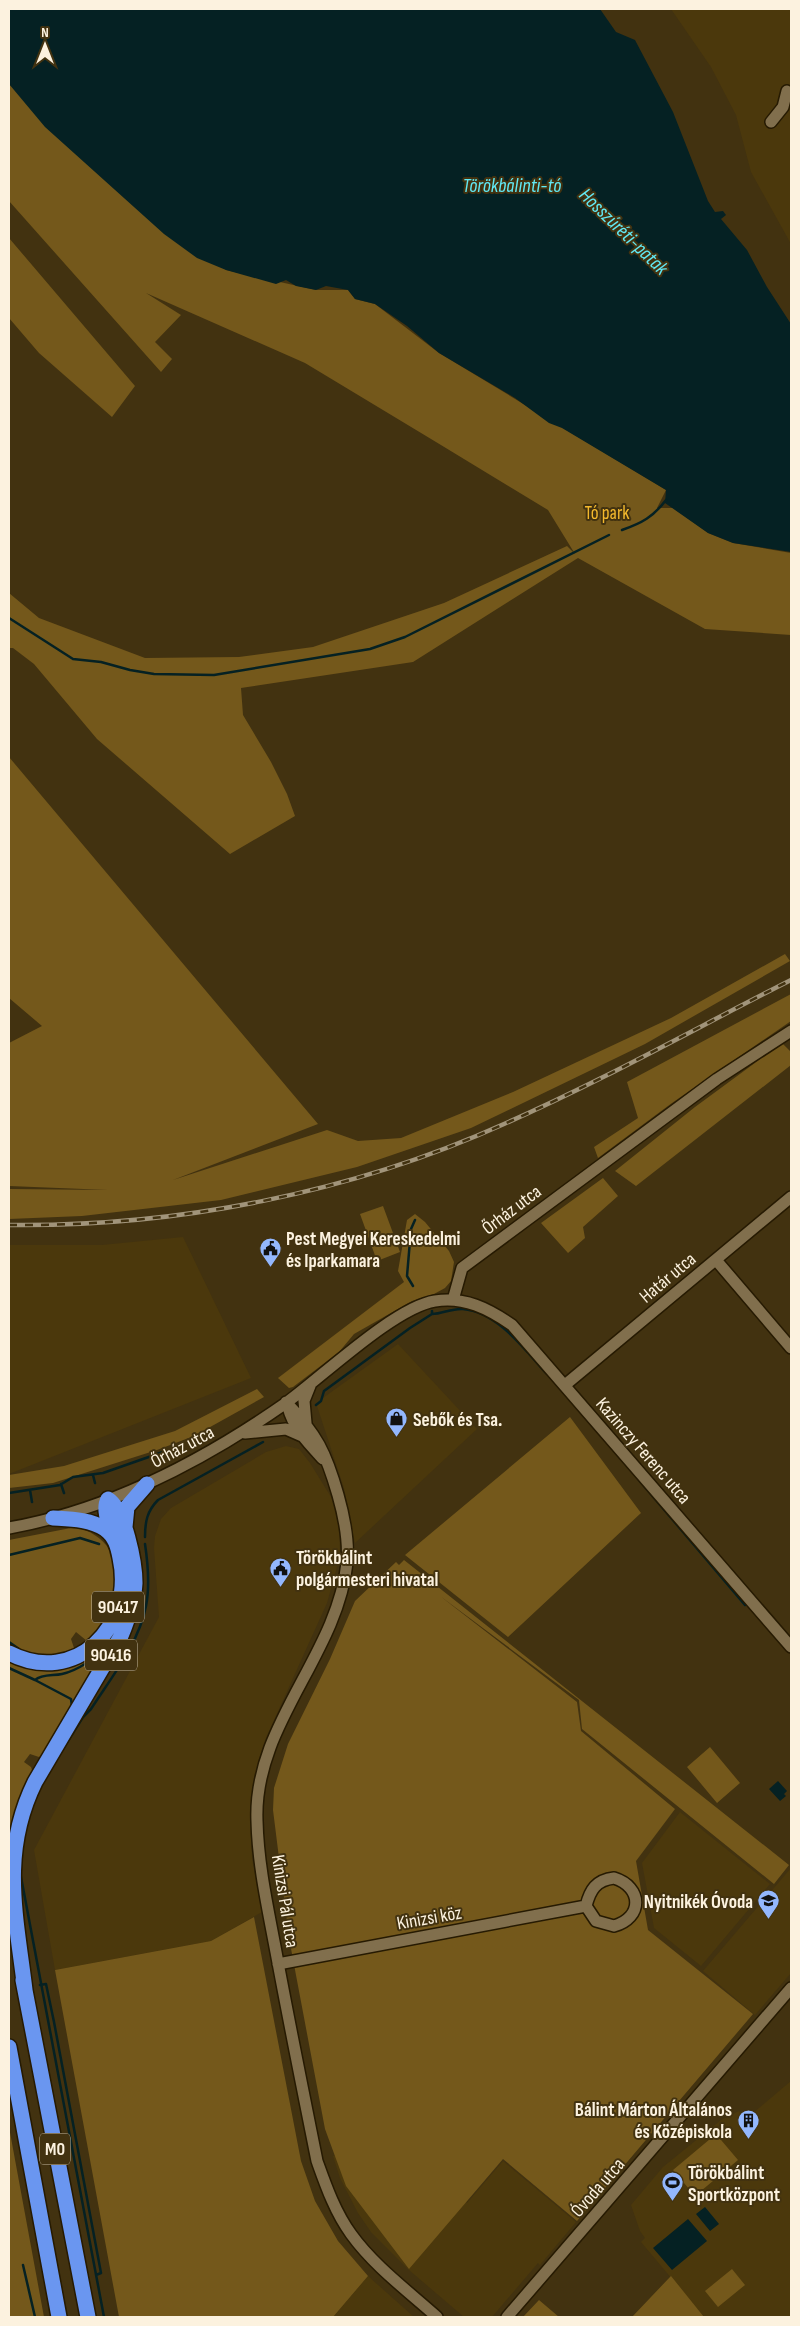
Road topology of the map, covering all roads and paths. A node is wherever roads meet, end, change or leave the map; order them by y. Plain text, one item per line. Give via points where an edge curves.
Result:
1 (791, 98) edge
2 (771, 122) dead end
3 (790, 1035) edge
4 (791, 1197) edge
5 (716, 1260) junction
6 (453, 1300) junction
7 (791, 1348) edge
8 (311, 1384) junction
9 (565, 1384) junction
10 (286, 1402) junction
11 (306, 1423) junction
12 (241, 1434) junction
13 (303, 1436) junction
14 (326, 1463) junction
15 (147, 1484) junction
16 (108, 1499) junction
17 (53, 1518) junction
18 (9, 1528) edge
19 (119, 1533) junction
20 (791, 1647) edge
21 (9, 1653) edge
22 (9, 1905) edge
23 (586, 1906) junction
24 (278, 1964) junction
25 (791, 1988) edge
26 (25, 1990) junction
27 (9, 2050) edge
28 (59, 2317) edge
29 (88, 2317) edge
30 (437, 2317) edge
31 (507, 2317) edge

1 - 2 street via 787,91 782,108
3 - 6 street, Őrház utca via 717,1079 462,1268
4 - 5 street, Határ utca
5 - 7 street
5 - 9 street, Határ utca
6 - 8 street, Őrház utca via 435,1301 399,1316
6 - 9 street, Kazinczy Ferenc utca via 492,1311 512,1325
8 - 10 street, Őrház utca
8 - 11 street via 304,1401
9 - 20 street, Kazinczy Ferenc utca
10 - 11 street, Kinizsi Pál utca
10 - 12 street, Őrház utca
10 - 13 street, Kinizsi Pál utca via 290,1416
11 - 14 street, Kinizsi Pál utca via 321,1445
12 - 13 street via 281,1429
12 - 15 street, Őrház utca
13 - 14 street, Kinizsi Pál utca
14 - 24 street, Kinizsi Pál utca via 343,1513 347,1561 344,1578 325,1636 271,1743 258,1794 257,1821 263,1881
15 - 16 street, Őrház utca
15 - 19 highway, 90416 via 127,1507
16 - 17 street, Őrház utca
16 - 19 highway, 90416 via 117,1509
17 - 18 street, Őrház utca
17 - 19 highway via 91,1523
19 - 21 highway, 90417 via 123,1586 117,1612 102,1637 84,1653 62,1663 36,1664
19 - 26 highway, 90416 via 134,1567 135,1582 122,1636 35,1782 15,1838 14,1892
22 - 26 highway, M0
23 - 23 street via 596,1921 604,1925 622,1924 634,1911 634,1893 623,1881 606,1879 592,1889
23 - 24 street, Kinizsi köz
24 - 30 street, Kinizsi Pál utca via 317,2161 330,2197 351,2234 377,2264
25 - 31 street, Óvoda utca
26 - 29 highway, M0
27 - 28 highway, M0

